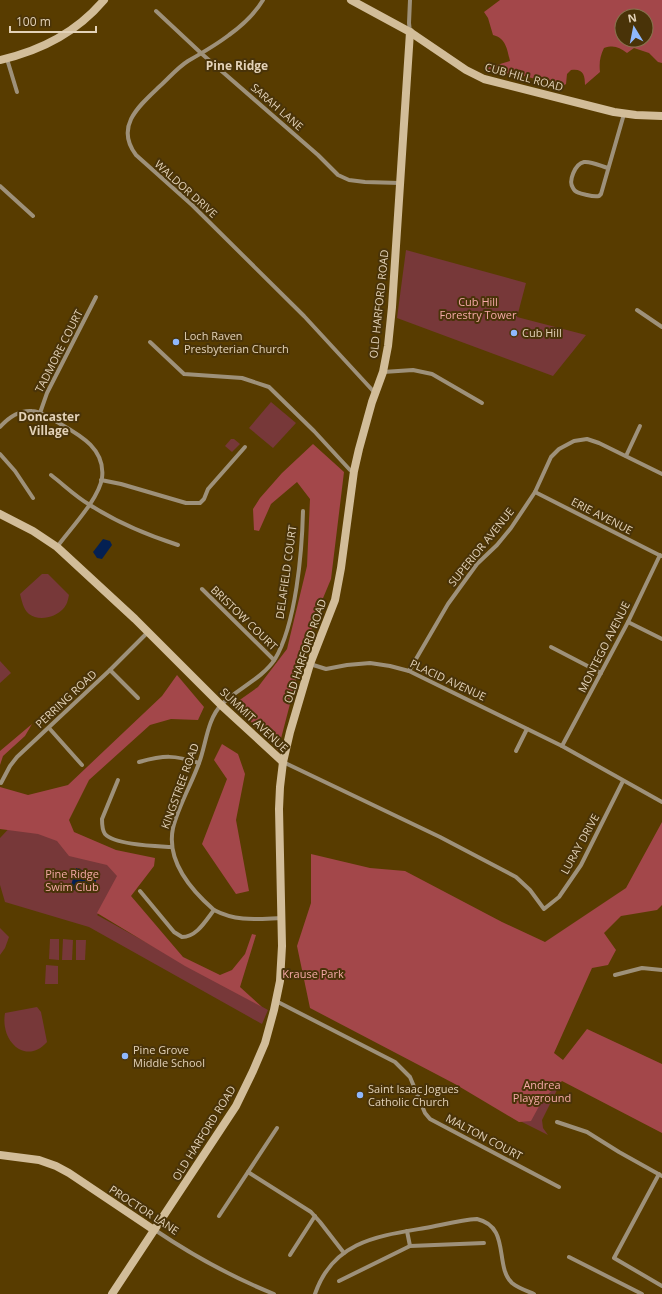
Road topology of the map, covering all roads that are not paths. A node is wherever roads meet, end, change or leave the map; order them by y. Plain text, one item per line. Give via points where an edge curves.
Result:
1 (104, 0) edge
2 (263, 0) edge
3 (351, 0) edge
4 (410, 0) edge
5 (156, 11) dead end
6 (410, 32) junction
7 (202, 54) junction
8 (4, 60) edge
9 (17, 92) dead end
10 (624, 114) junction
11 (662, 116) edge
12 (608, 168) junction
13 (400, 183) junction
14 (0, 186) edge
15 (33, 216) dead end
16 (96, 297) dead end
17 (637, 310) dead end
18 (662, 327) edge
19 (150, 342) dead end
20 (382, 372) junction
21 (375, 393) junction
22 (482, 403) dead end
23 (40, 413) junction
24 (640, 426) dead end
25 (0, 427) edge
26 (245, 447) dead end
27 (0, 454) edge
28 (626, 456) junction
29 (354, 471) junction
30 (662, 474) edge
31 (51, 475) dead end
32 (101, 480) junction
33 (535, 492) junction
34 (33, 498) dead end
35 (89, 504) junction
36 (303, 511) dead end
37 (0, 514) edge
38 (178, 545) dead end
39 (57, 547) junction
40 (661, 556) edge
41 (202, 589) dead end
42 (628, 622) junction
43 (148, 632) junction
44 (662, 639) edge
45 (551, 647) dead end
46 (274, 660) junction
47 (310, 664) junction
48 (110, 670) junction
49 (409, 671) junction
50 (601, 673) junction
51 (138, 698) dead end
52 (221, 704) junction
53 (49, 728) junction
54 (526, 729) junction
55 (562, 746) junction
56 (516, 751) dead end
57 (139, 762) dead end
58 (283, 762) junction
59 (199, 764) junction
60 (82, 765) dead end
61 (118, 780) dead end
62 (623, 781) junction
63 (1, 783) dead end
64 (662, 802) edge
65 (171, 847) junction
66 (140, 891) dead end
67 (544, 909) joint
68 (214, 910) junction
69 (282, 918) junction
70 (662, 970) edge
71 (615, 975) dead end
72 (276, 1000) junction
73 (557, 1122) dead end
74 (277, 1128) dead end
75 (0, 1155) edge
76 (248, 1172) junction
77 (660, 1175) edge
78 (559, 1187) dead end
79 (219, 1216) dead end
80 (315, 1216) junction
81 (154, 1230) junction
82 (407, 1231) junction
83 (484, 1243) dead end
84 (410, 1246) junction
85 (344, 1253) junction
86 (290, 1255) dead end
87 (569, 1258) dead end
88 (339, 1281) dead end
89 (662, 1286) edge
90 (112, 1294) edge
91 (274, 1294) edge
92 (315, 1294) edge
93 (534, 1294) edge
94 (642, 1294) edge

1 - 8 street via 87,18 60,37
2 - 7 street, WALDOR DRIVE via 250,18
3 - 6 street, CUB HILL ROAD
4 - 6 street, OLD HARFORD ROAD
5 - 7 street, SARAH LANE
6 - 10 street, CUB HILL ROAD via 466,70 484,79
6 - 13 street, OLD HARFORD ROAD
7 - 13 street, SARAH LANE via 338,175 349,180
7 - 21 street, WALDOR DRIVE via 178,69 134,113 128,130 131,149 304,316
8 - 9 street
10 - 11 street, CUB HILL ROAD
10 - 12 street
12 - 12 street via 587,162 580,163 575,169 572,187 577,192 599,196
13 - 20 street, OLD HARFORD ROAD via 391,319
14 - 15 street
16 - 23 street, TADMORE COURT via 47,393
17 - 18 street
19 - 29 street via 184,374 242,378 269,387 350,470
20 - 21 street, OLD HARFORD ROAD
20 - 22 street via 413,370 432,374
21 - 29 street, OLD HARFORD ROAD
23 - 25 street via 32,411 13,415
23 - 32 street via 88,442 99,459
24 - 28 street
26 - 32 street via 208,489 200,503 186,503
27 - 34 street via 16,471
28 - 30 street, SUPERIOR AVENUE
28 - 33 street, SUPERIOR AVENUE via 588,439 567,444 551,457
29 - 47 street, OLD HARFORD ROAD via 341,568 334,600
31 - 35 street
32 - 35 street
33 - 40 street, ERIE AVENUE
33 - 49 street, SUPERIOR AVENUE via 511,528 477,564 448,604
35 - 38 street via 127,526
35 - 39 street
36 - 46 street, DELAFIELD COURT via 295,594 286,631
37 - 39 street, SUMMIT AVENUE
39 - 43 street, SUMMIT AVENUE
40 - 42 street, MONTEGO AVENUE
41 - 46 street, BRISTOW COURT
42 - 44 street
42 - 50 street, MONTEGO AVENUE
43 - 48 street, PERRING ROAD
43 - 52 street, SUMMIT AVENUE
45 - 50 street
46 - 52 street, DELAFIELD COURT via 245,687
47 - 49 street, PLACID AVENUE via 326,669 370,663
47 - 58 street, OLD HARFORD ROAD
48 - 51 street
48 - 53 street, PERRING ROAD
49 - 54 street, PLACID AVENUE
50 - 55 street, MONTEGO AVENUE
52 - 58 street, SUMMIT AVENUE
52 - 59 street, KINGSTREE ROAD via 210,724
53 - 60 street
53 - 63 street, PERRING ROAD via 17,757
54 - 55 street, PLACID AVENUE
54 - 56 street
55 - 62 street, PLACID AVENUE
57 - 59 street via 169,756
58 - 67 street, SUMMIT AVENUE via 440,837 516,877
58 - 69 street, OLD HARFORD ROAD via 279,816
59 - 65 street, KINGSTREE ROAD via 173,826
61 - 65 street via 102,819 104,833 109,838 129,843
62 - 64 street, PLACID AVENUE
62 - 67 street, LURAY DRIVE via 581,865 559,896
65 - 68 street, KINGSTREE ROAD via 187,881
66 - 68 street via 174,932 182,937 195,933
68 - 69 street via 237,918
69 - 72 street, OLD HARFORD ROAD via 282,960
70 - 71 street via 642,968
72 - 78 street, MALTON COURT via 396,1062 410,1076 425,1113 430,1119
72 - 81 street, OLD HARFORD ROAD via 265,1042 244,1092
73 - 77 street via 587,1132
74 - 76 street
75 - 81 street, PROCTOR LANE via 38,1160 56,1166
76 - 79 street
76 - 80 street
77 - 89 street via 614,1258
80 - 85 street
80 - 86 street
81 - 90 street, OLD HARFORD ROAD
81 - 91 street, PROCTOR LANE via 195,1256
82 - 84 street
82 - 85 street via 366,1240
82 - 93 street via 472,1219 485,1222 496,1234 509,1280
83 - 84 street
84 - 88 street
85 - 92 street via 324,1275
87 - 94 street

